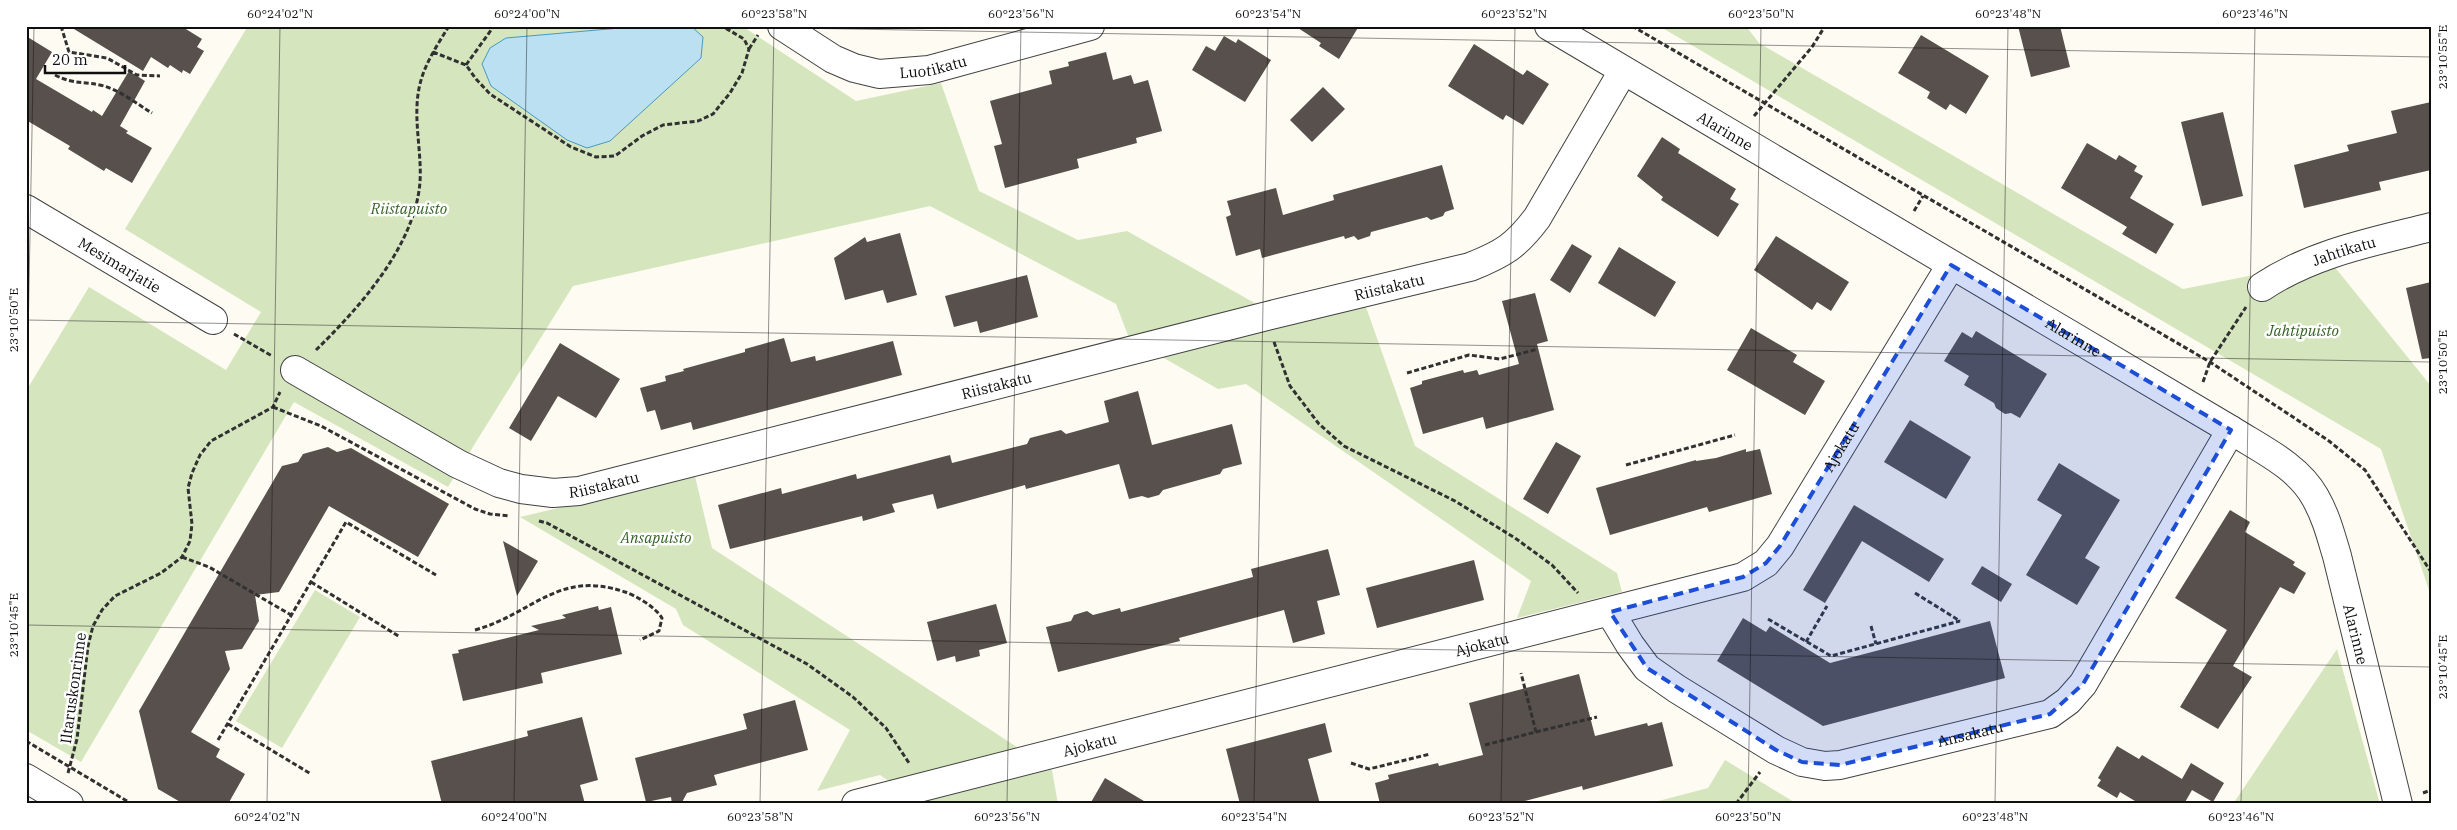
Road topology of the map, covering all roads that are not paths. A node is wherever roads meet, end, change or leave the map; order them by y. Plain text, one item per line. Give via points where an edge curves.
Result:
1 (782, 26) edge
2 (1090, 26) edge
3 (1549, 26) edge
4 (1623, 71) junction
5 (26, 209) edge
6 (2431, 227) edge
7 (1950, 266) junction
8 (2262, 287) road end
9 (213, 320) dead end
10 (296, 370) road end
11 (2231, 430) junction
12 (1601, 615) junction
13 (26, 778) edge
14 (63, 800) edge
15 (856, 804) edge
16 (2398, 804) edge

1 - 2 street, Luotikatu via 833,59 879,74 928,70
3 - 4 street, Alarinne
4 - 7 street, Alarinne
4 - 10 street, Riistakatu via 1537,218 1521,239 1496,257 1470,267 579,492 553,493 499,483 458,464
5 - 9 street, Mesimarjatie
6 - 8 street, Jahtikatu via 2322,255 2286,271
7 - 11 street, Alarinne
7 - 12 street, Ajokatu via 1780,546 1766,563 1743,577
11 - 12 street, Ansakatu via 2083,684 2050,714 1840,764 1824,766 1802,762 1776,750 1647,668
11 - 16 street, Alarinne via 2302,479 2325,516
12 - 15 street, Ajokatu
13 - 14 street

